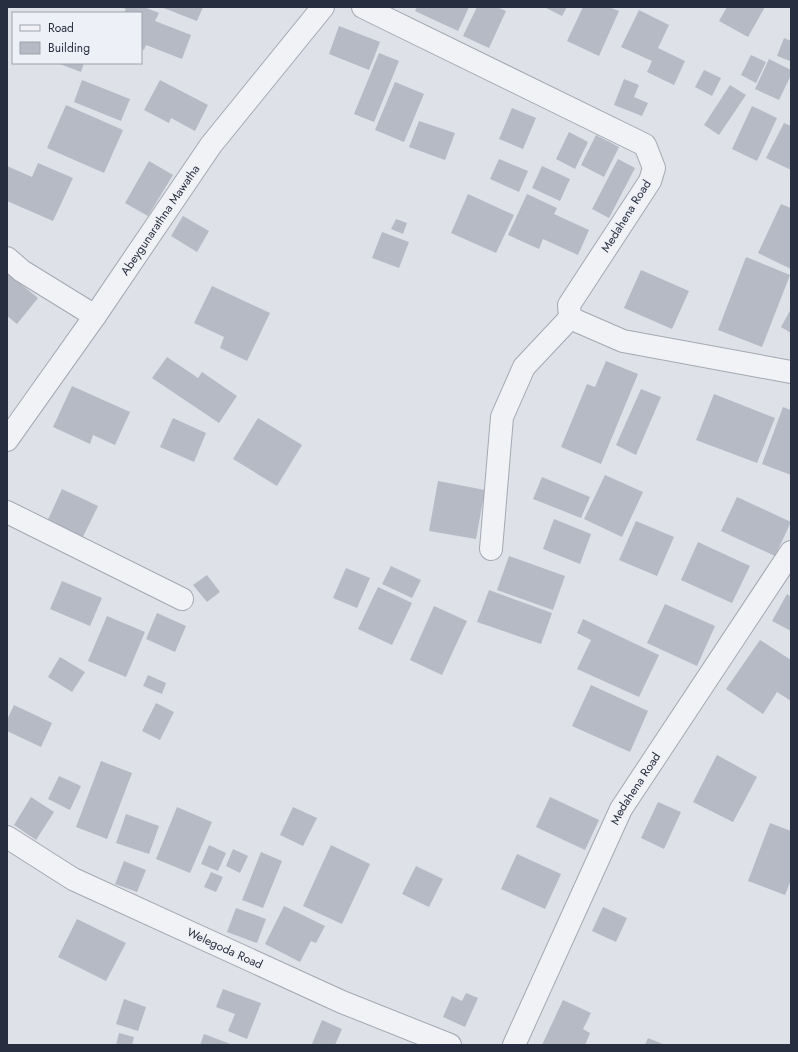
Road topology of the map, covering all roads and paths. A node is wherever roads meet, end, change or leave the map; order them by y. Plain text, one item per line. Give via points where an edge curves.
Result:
1 (323, 7) edge
2 (362, 7) edge
3 (7, 258) edge
4 (94, 316) junction
5 (570, 318) junction
6 (791, 372) edge
7 (7, 440) edge
8 (7, 512) edge
9 (491, 549) dead end
10 (791, 552) edge
11 (182, 599) dead end
12 (7, 837) edge
13 (450, 1045) edge
14 (514, 1045) edge

1 - 4 street, Abeygunarathna Mawatha via 211,145
2 - 5 street, Medahena Road via 645,145 654,168 650,181 569,305
3 - 4 street via 22,271
4 - 7 street, Abeygunarathna Mawatha
5 - 6 street via 623,341
5 - 9 street via 524,367 502,417
8 - 11 street
10 - 14 street, Medahena Road via 621,809
12 - 13 street, Welegoda Road via 73,879 342,1002

